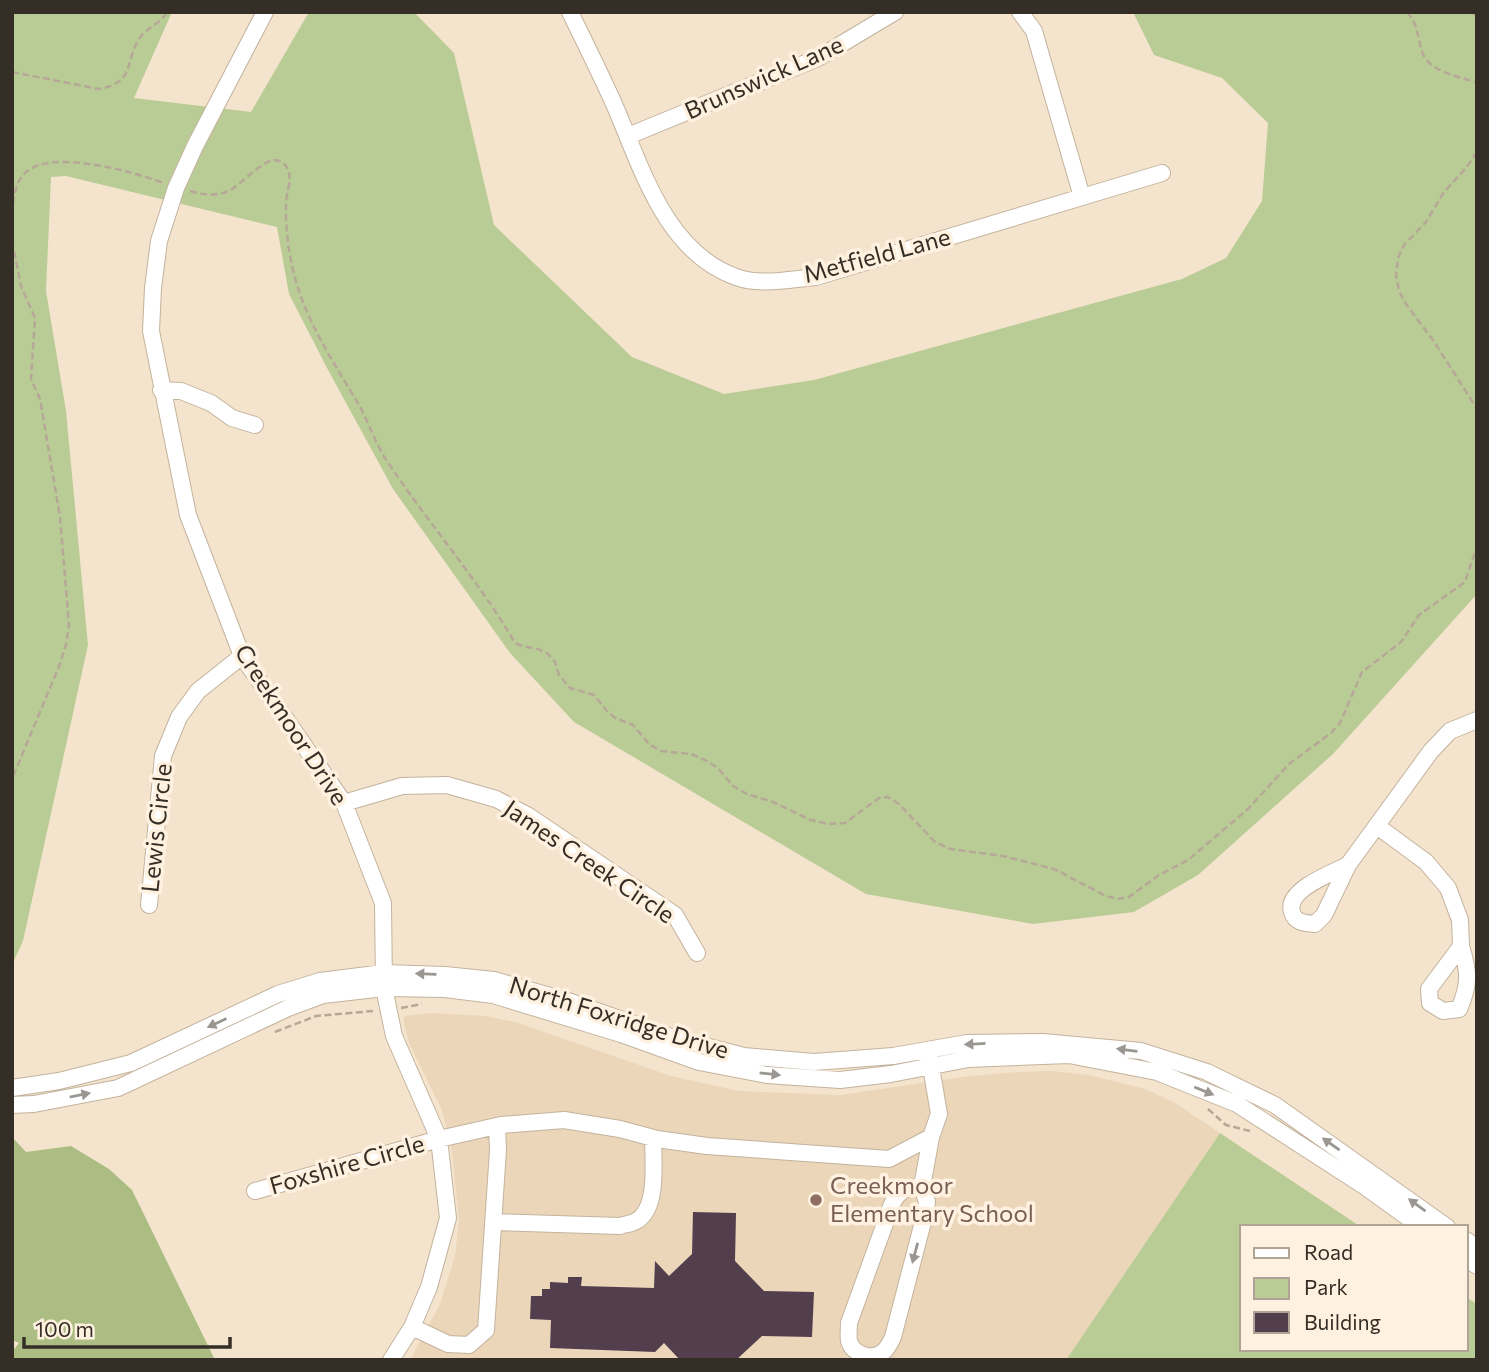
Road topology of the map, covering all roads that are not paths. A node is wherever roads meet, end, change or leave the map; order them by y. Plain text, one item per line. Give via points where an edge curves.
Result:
1 (265, 12) edge
2 (570, 12) edge
3 (895, 12) edge
4 (1020, 12) edge
5 (628, 136) junction
6 (1162, 173) dead end
7 (1082, 197) junction
8 (161, 390) junction
9 (255, 425) dead end
10 (242, 656) junction
11 (1477, 720) edge
12 (344, 803) junction
13 (1377, 826) junction
14 (1348, 865) dead end
15 (149, 905) dead end
16 (1461, 946) dead end
17 (697, 953) dead end
18 (384, 980) junction
19 (930, 1058) junction
20 (12, 1088) edge
21 (12, 1105) edge
22 (497, 1126) junction
23 (930, 1137) junction
24 (653, 1138) junction
25 (439, 1139) junction
26 (922, 1187) junction
27 (255, 1191) dead end
28 (494, 1223) junction
29 (1418, 1225) edge
30 (1444, 1225) edge
31 (412, 1327) junction
32 (391, 1360) edge

1 - 8 street, Creekmoor Drive via 195,146 159,241 151,331
2 - 5 street, Metfield Lane
3 - 5 street, Brunswick Lane via 818,58
4 - 7 street via 1034,32
5 - 7 street, Metfield Lane via 657,201 687,246 739,279 816,277
6 - 7 street, Metfield Lane
8 - 9 street via 181,391 211,402 232,418
8 - 10 street, Creekmoor Drive via 188,515
10 - 12 street, Creekmoor Drive
10 - 15 street, Lewis Circle via 198,691 179,717 163,756
11 - 13 street via 1450,731 1431,751
12 - 17 street, James Creek Circle via 402,786 447,785 496,799 676,915
12 - 18 street, Creekmoor Drive via 383,903
13 - 14 street
13 - 16 street via 1426,862 1448,888 1460,920
18 - 19 street, North Foxridge Drive via 494,995 699,1062 767,1075 841,1080 891,1074
18 -> 20 street, North Foxridge Drive via 320,981 278,994 131,1063
21 -> 18 street, North Foxridge Drive via 118,1088 288,1008
18 - 25 street, Creekmoor Drive via 394,1036
19 - 23 street via 939,1114
19 -> 29 street, North Foxridge Drive via 1069,1055 1157,1072 1237,1104
30 -> 19 street, North Foxridge Drive via 1275,1105 1206,1072 1141,1051 1065,1043 967,1044
22 - 24 street, Foxshire Circle via 564,1120
22 - 25 street, Foxshire Circle
22 - 28 street
23 - 24 street, Foxshire Circle via 889,1159
23 - 26 street
24 - 28 street via 652,1193 646,1212 636,1222 620,1226
25 - 27 street, Foxshire Circle
25 - 31 street, Creekmoor Drive via 448,1219
26 -> 26 street via 927,1202 924,1218 893,1337 880,1355 868,1357 849,1342 849,1323 898,1192
28 - 31 street via 486,1330 469,1345 448,1344
31 - 32 street, Creekmoor Drive

